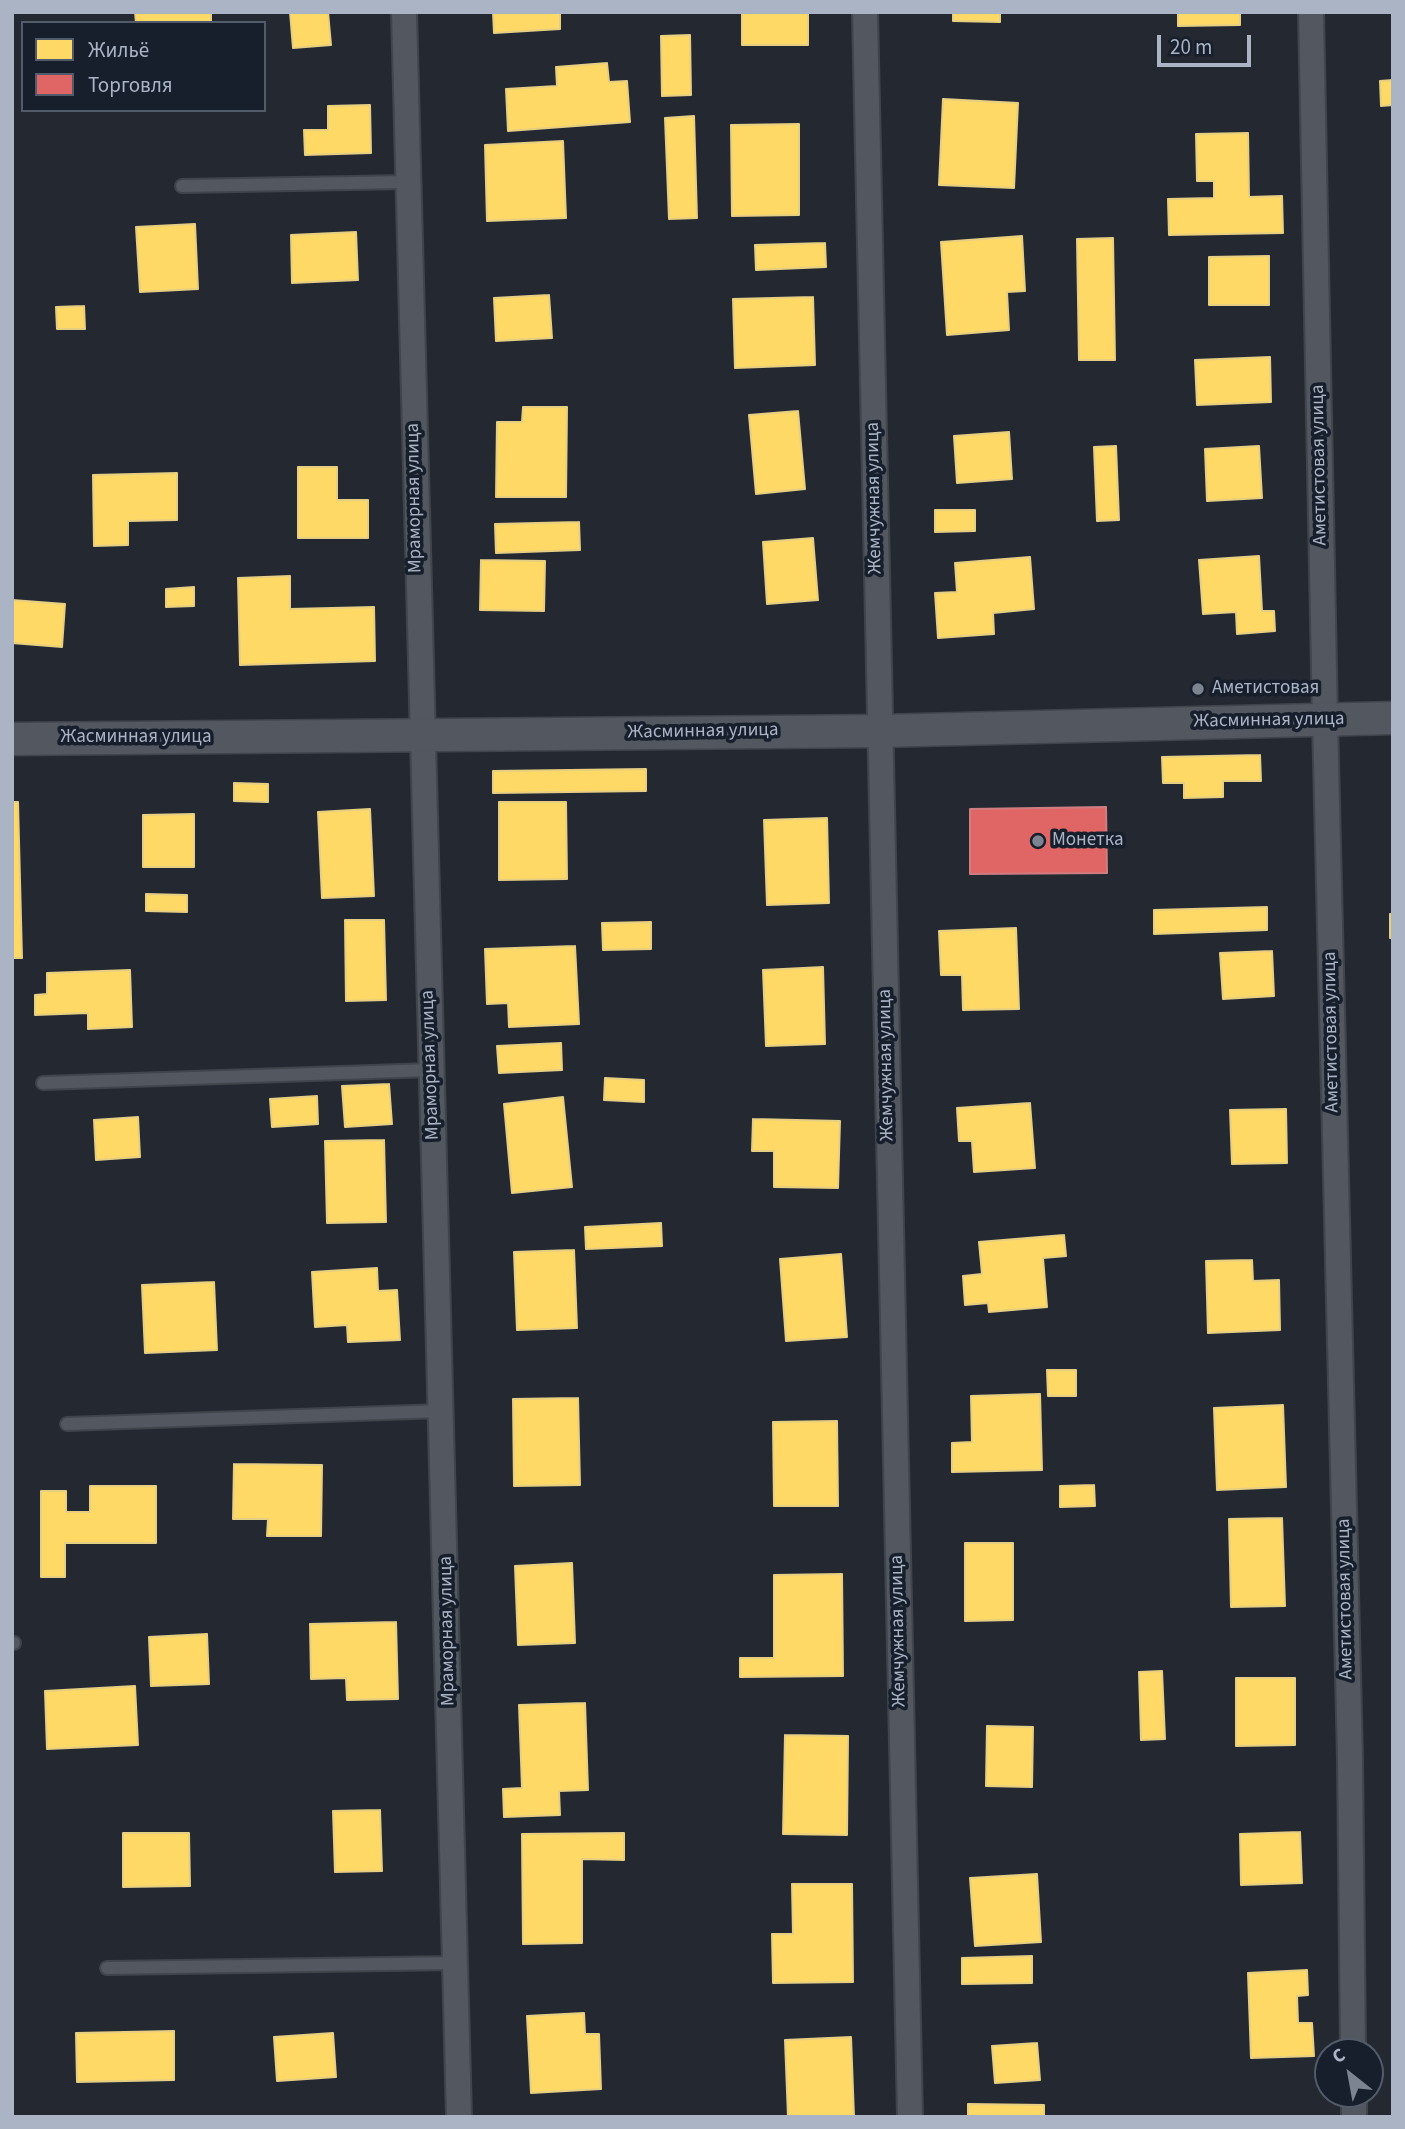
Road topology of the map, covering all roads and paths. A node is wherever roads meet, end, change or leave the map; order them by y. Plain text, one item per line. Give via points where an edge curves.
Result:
1 (404, 12) edge
2 (866, 12) edge
3 (1311, 12) edge
4 (407, 182) junction
5 (182, 186) dead end
6 (1393, 718) edge
7 (1325, 720) junction
8 (880, 731) junction
9 (421, 736) junction
10 (12, 739) edge
11 (431, 1070) junction
12 (43, 1083) dead end
13 (442, 1411) junction
14 (68, 1424) dead end
15 (456, 1963) junction
16 (107, 1968) dead end
17 (1353, 2038) edge
18 (459, 2117) edge
19 (910, 2117) edge

1 - 4 street, Мраморная улица
2 - 8 street, Жемчужная улица
3 - 7 street, Аметистовая улица
4 - 5 lane
4 - 9 street, Мраморная улица
6 - 7 street, Жасминная улица
7 - 8 street, Жасминная улица
7 - 17 street, Аметистовая улица
8 - 9 street, Жасминная улица
8 - 19 street, Жемчужная улица
9 - 10 street, Жасминная улица
9 - 11 street, Мраморная улица
11 - 12 lane
11 - 13 street, Мраморная улица
13 - 14 lane
13 - 15 street, Мраморная улица
15 - 16 lane
15 - 18 street, Мраморная улица

